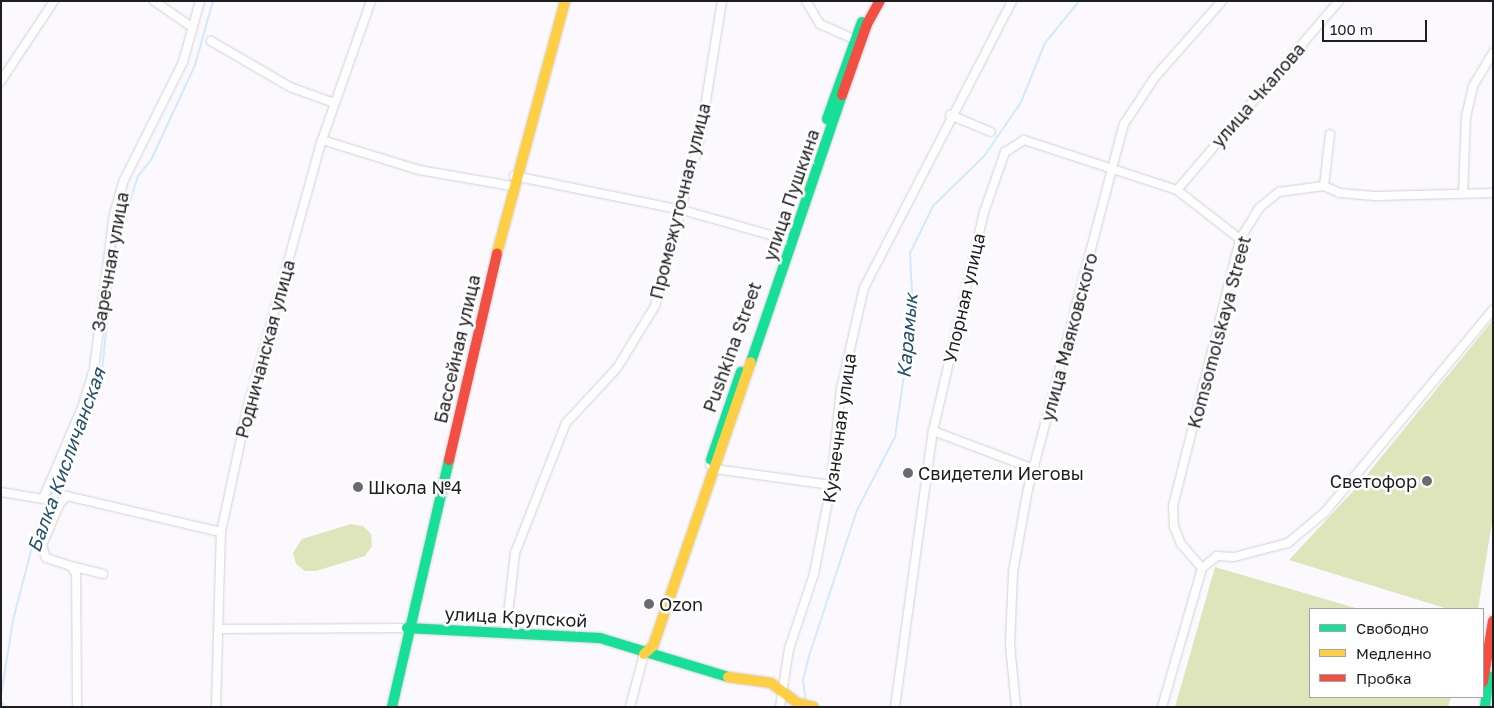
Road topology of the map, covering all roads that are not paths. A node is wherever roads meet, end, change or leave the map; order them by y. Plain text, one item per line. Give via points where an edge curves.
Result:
1 (54, 1) edge
2 (154, 1) edge
3 (200, 1) edge
4 (371, 1) edge
5 (565, 1) edge
6 (722, 1) edge
7 (806, 1) edge
8 (872, 1) edge
9 (880, 1) edge
10 (1012, 1) edge
11 (1222, 1) edge
12 (1340, 1) edge
13 (192, 28) junction
14 (853, 38) junction
15 (211, 41) dead end
16 (1493, 53) edge
17 (1, 81) edge
18 (334, 103) junction
19 (950, 114) junction
20 (991, 132) dead end
21 (1330, 134) dead end
22 (322, 140) junction
23 (1111, 170) junction
24 (513, 181) junction
25 (1324, 186) junction
26 (1177, 190) junction
27 (1493, 193) edge
28 (1462, 194) junction
29 (682, 210) junction
30 (1240, 239) junction
31 (788, 240) junction
32 (1493, 310) edge
33 (933, 431) junction
34 (712, 467) junction
35 (1034, 469) junction
36 (831, 485) junction
37 (1, 492) edge
38 (221, 532) junction
39 (70, 566) junction
40 (1202, 568) junction
41 (102, 574) dead end
42 (1493, 621) edge
43 (407, 628) junction
44 (220, 629) junction
45 (506, 632) junction
46 (1491, 652) edge
47 (644, 654) junction
48 (1484, 678) edge
49 (781, 690) junction
50 (77, 707) edge
51 (216, 707) edge
52 (392, 707) edge
53 (630, 707) edge
54 (780, 707) edge
55 (814, 707) edge
56 (894, 707) edge
57 (1016, 707) edge
58 (1162, 707) edge
59 (1485, 707) edge

1 - 17 street
2 - 13 street
3 - 13 street, Заречная улица
4 - 18 street, Родничанская улица
5 - 24 street, Бассейная улица
6 - 29 street, Промежуточная улица via 700,138
7 - 14 street via 820,24
8 - 14 street, Pushkina Street
9 - 34 street, улица Пушкина via 866,24
10 - 19 street, Кузнечная улица
11 - 23 street, улица Маяковского via 1155,77 1124,124
12 - 26 street, улица Чкалова
13 - 37 street, Заречная улица via 183,62 124,180 114,214 94,368 43,499
14 - 31 street, Pushkina Street
15 - 18 street via 290,87
16 - 28 street via 1473,86 1466,117
18 - 22 street, Родничанская улица
19 - 20 street
19 - 36 street, Кузнечная улица via 864,288 841,389
21 - 25 street
22 - 24 street via 419,170
22 - 38 street, Родничанская улица via 248,406
23 - 26 street, Упорная улица
23 - 33 street, Упорная улица via 1024,140 1005,152 984,212
23 - 35 street, улица Маяковского
24 - 29 street
24 - 43 street, Бассейная улица
25 - 28 street, Komsomolskaya Street via 1340,193 1377,196
25 - 30 street, Komsomolskaya Street via 1279,192 1259,208
26 - 30 street, Упорная улица
27 - 28 street, Komsomolskaya Street
29 - 31 street
29 - 45 street, Промежуточная улица via 655,306 617,368 566,423 544,473 515,554
30 - 40 street, Komsomolskaya Street via 1173,506 1174,528 1181,544
31 - 34 street, Pushkina Street
32 - 40 street via 1325,512 1288,543 1234,557 1217,556
33 - 35 street
33 - 56 street, Упорная улица
34 - 36 street
34 - 47 street, Pushkina Street
35 - 57 street, улица Маяковского via 1013,572 1010,645
36 - 49 street, Кузнечная улица via 814,574
38 - 39 street via 67,496 42,545 46,558
38 - 44 street, Родничанская улица
39 - 41 street
39 - 50 street via 76,574
40 - 58 street
42 - 46 street
43 - 44 street, улица Крупской
43 - 45 street, улица Крупской
43 - 52 street, Бассейная улица
44 - 51 street, Родничанская улица
45 - 47 street, улица Крупской via 600,638
46 - 48 street
46 - 59 street
47 - 49 street, улица Крупской via 711,675 771,684
47 - 53 street, Pushkina Street
49 - 54 street, Кузнечная улица
49 - 55 street, улица Крупской via 798,702

